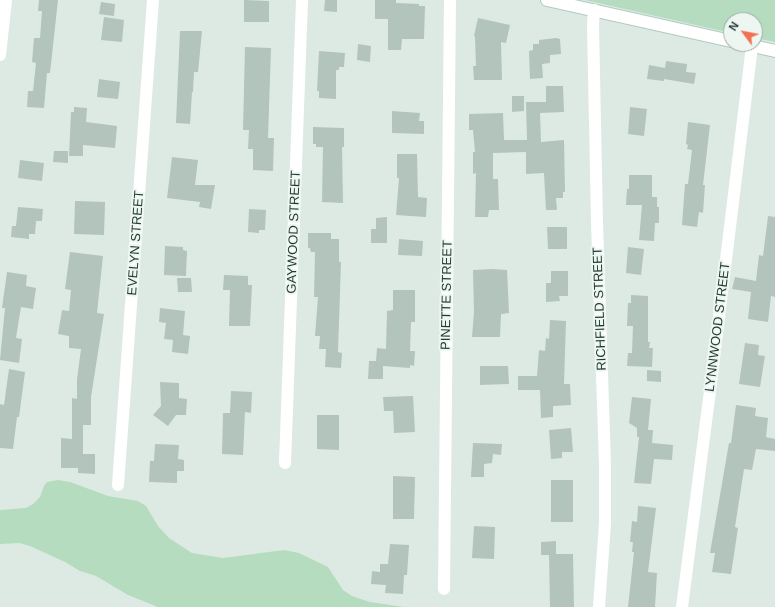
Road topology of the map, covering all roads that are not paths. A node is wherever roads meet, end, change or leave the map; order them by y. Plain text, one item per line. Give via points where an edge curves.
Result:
1 (6, 0) edge
2 (153, 0) edge
3 (302, 0) edge
4 (450, 0) edge
5 (547, 0) edge
6 (594, 10) junction
7 (723, 39) edge
8 (763, 48) edge
9 (775, 51) edge
10 (747, 52) edge
11 (0, 55) edge
12 (285, 463) dead end
13 (118, 485) dead end
14 (444, 589) dead end
15 (599, 607) edge
16 (682, 607) edge

1 - 11 street
2 - 13 street, EVELYN STREET
3 - 12 street, GAYWOOD STREET
4 - 14 street, PINETTE STREET
5 - 6 street
6 - 7 street
6 - 15 street, RICHFIELD STREET via 597,222 605,472 605,523
8 - 9 street
10 - 16 street, LYNNWOOD STREET via 710,391

